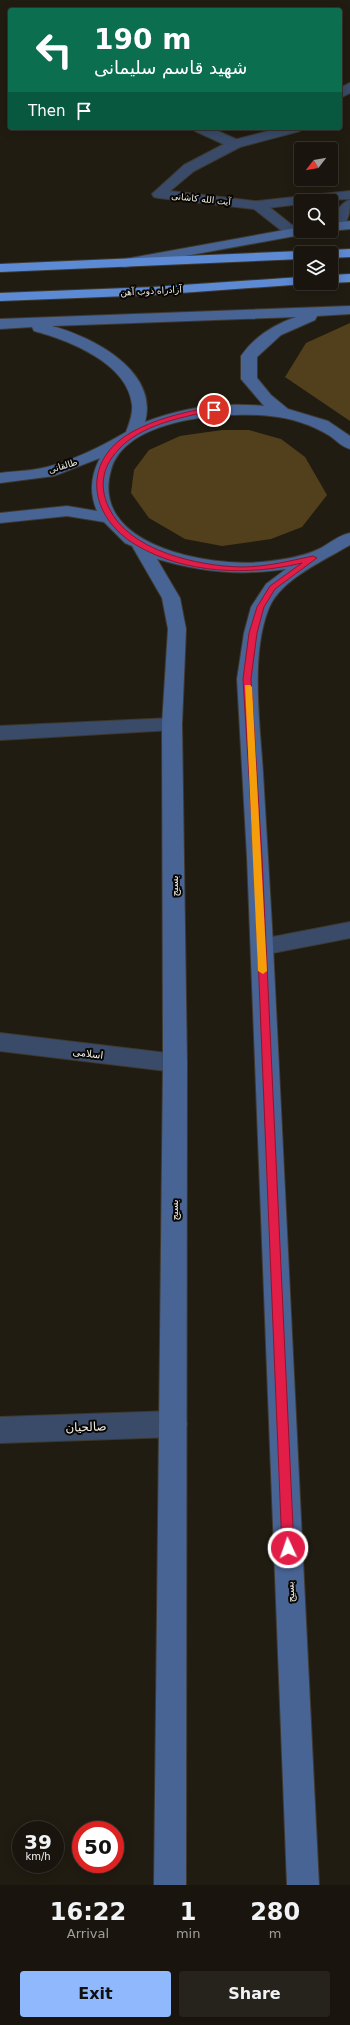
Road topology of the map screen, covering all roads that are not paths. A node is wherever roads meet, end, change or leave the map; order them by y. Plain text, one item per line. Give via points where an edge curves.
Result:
1 (204, 130) edge
2 (288, 130) edge
3 (236, 144) junction
4 (350, 195) edge
5 (350, 204) edge
6 (258, 205) junction
7 (342, 226) edge
8 (294, 230) edge
9 (294, 231) edge
10 (350, 253) edge
11 (338, 254) edge
12 (294, 256) edge
13 (122, 263) junction
14 (0, 268) edge
15 (350, 278) edge
16 (338, 279) edge
17 (294, 281) edge
18 (0, 297) edge
19 (331, 310) junction
20 (350, 310) edge
21 (7, 323) edge
22 (282, 413) junction
23 (128, 438) junction
24 (347, 438) edge
25 (0, 478) edge
26 (0, 518) edge
27 (110, 518) junction
28 (350, 538) edge
29 (139, 544) junction
30 (313, 558) junction
31 (172, 724) junction
32 (0, 733) edge
33 (350, 930) edge
34 (262, 947) junction
35 (0, 1042) edge
36 (175, 1063) junction
37 (173, 1424) junction
38 (0, 1430) edge
39 (170, 1885) edge
40 (303, 1885) edge

1 - 3 street
2 - 3 street, آیت الله کاشانی
3 - 6 street, آیت الله کاشانی via 190,168 159,194
4 - 6 street
5 - 7 street via 347,206
6 - 8 street
9 - 13 main road
10 - 11 highway
12 - 13 highway
13 - 14 highway
15 - 16 highway
17 - 18 highway, آزادراه ذوب آهن via 153,291
19 - 20 main road
19 - 21 main road
19 - 22 main road via 288,323 267,337 249,356 249,379 264,398
21 - 23 main road via 58,332 85,344 115,364 132,381 140,405
22 - 23 main road, طالقانی via 242,408 201,411 164,419
22 - 24 main road, طالقانی via 304,419
23 - 25 main road, طالقانی via 76,463 48,472
23 - 27 main road via 107,459 100,478 100,498
26 - 27 main road via 67,511
27 - 29 main road
28 - 30 main road
29 - 30 main road via 176,559 204,566 241,569 279,566
29 - 31 main road, بسیج via 171,598 177,629
30 - 34 main road, بسیج via 272,588 260,607 253,633 247,679
31 - 32 street
31 - 36 main road, بسیج
33 - 34 street
34 - 40 main road, بسیج
35 - 36 street, اسلامی
36 - 37 main road, بسیج
37 - 38 street, صالحیان
37 - 39 main road, بسیج

